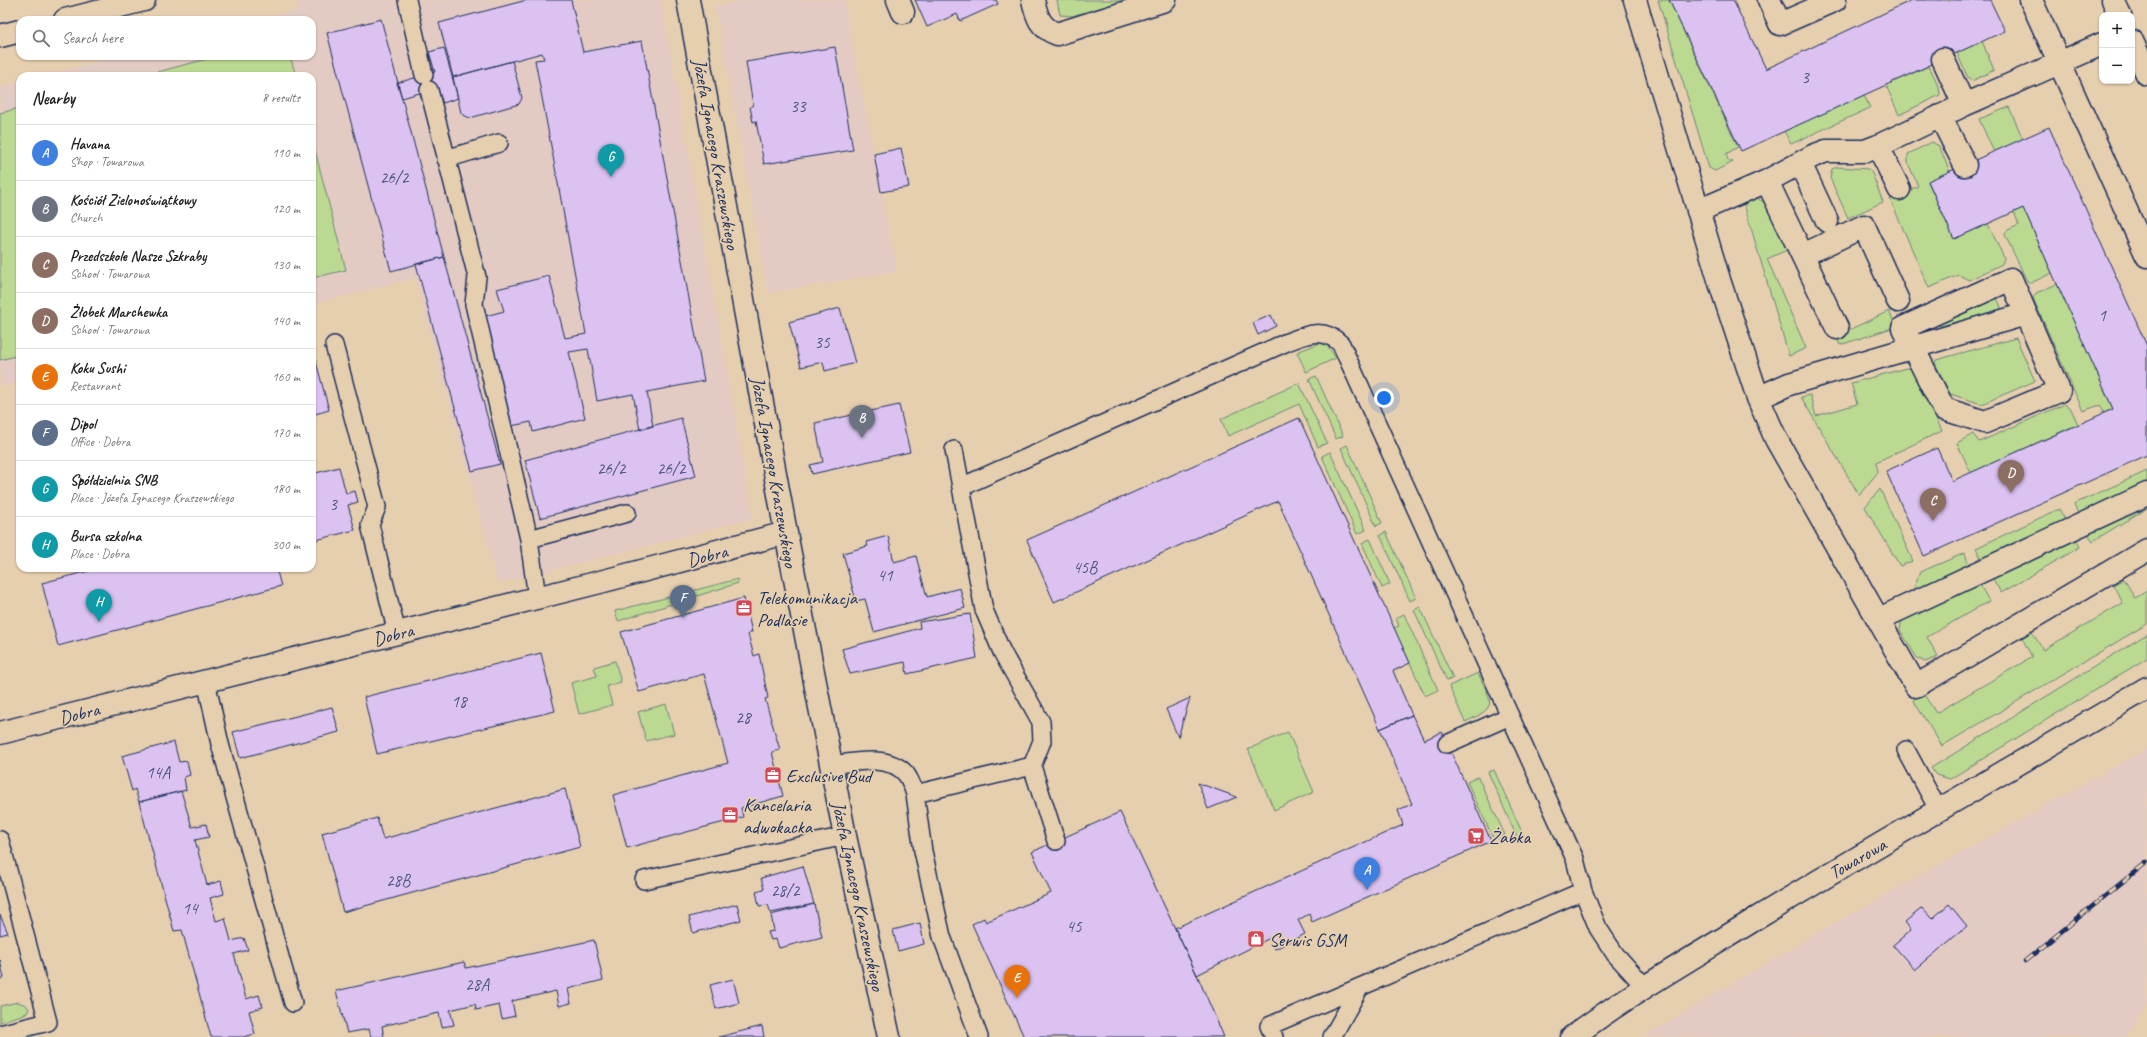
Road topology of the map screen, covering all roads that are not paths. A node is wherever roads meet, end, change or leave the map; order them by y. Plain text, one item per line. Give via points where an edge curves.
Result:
1 (144, 0) edge
2 (407, 0) edge
3 (688, 0) edge
4 (1033, 0) edge
5 (1165, 0) edge
6 (1635, 0) edge
7 (1769, 0) edge
8 (1835, 0) edge
9 (2031, 0) edge
10 (2113, 0) edge
11 (2119, 12) edge
12 (80, 16) edge
13 (16, 32) edge
14 (0, 36) edge
15 (2099, 45) edge
16 (2135, 48) edge
17 (1943, 59) dead end
18 (2060, 61) junction
19 (2147, 74) edge
20 (1964, 105) junction
21 (1940, 116) junction
22 (499, 144) dead end
23 (1878, 146) junction
24 (446, 158) junction
25 (1800, 164) junction
26 (1965, 165) dead end
27 (1767, 181) junction
28 (1899, 189) dead end
29 (1698, 210) junction
30 (1828, 221) dead end
31 (1803, 255) junction
32 (2147, 256) edge
33 (1898, 301) dead end
34 (2026, 314) junction
35 (1837, 328) dead end
36 (334, 345) dead end
37 (1913, 349) junction
38 (1758, 398) junction
39 (954, 450) dead end
40 (961, 487) junction
41 (2147, 494) edge
42 (627, 514) dead end
43 (786, 533) junction
44 (529, 539) junction
45 (2147, 550) edge
46 (537, 598) junction
47 (1879, 619) junction
48 (397, 633) junction
49 (206, 681) junction
50 (2147, 688) edge
51 (1510, 716) junction
52 (0, 733) edge
53 (1447, 744) dead end
54 (1906, 750) dead end
55 (831, 765) junction
56 (1032, 766) junction
57 (915, 794) junction
58 (1939, 811) junction
59 (845, 836) junction
60 (0, 840) edge
61 (1056, 841) dead end
62 (644, 880) dead end
63 (1583, 891) junction
64 (1360, 987) junction
65 (1645, 987) junction
66 (293, 1003) dead end
67 (0, 1034) edge
68 (889, 1037) edge
69 (979, 1037) edge
70 (1274, 1037) edge
71 (1332, 1037) edge
72 (1572, 1037) edge

1 - 12 street
2 - 24 lane
3 - 43 street, Józefa Ignacego Kraszewskiego
4 - 5 street via 1038,20 1043,26 1058,34
6 - 29 street
7 - 8 street via 1780,24
9 - 18 street
10 - 11 street
13 - 14 street
15 - 18 street
16 - 19 street
17 - 20 street
18 - 20 street
18 - 32 street
20 - 21 street
21 - 23 street
21 - 26 street
22 - 24 lane
23 - 25 street via 1857,152 1826,151
23 - 28 street
24 - 44 lane via 477,277 474,304
25 - 27 street
25 - 30 street
27 - 29 street
27 - 31 street
29 - 38 street
31 - 33 street via 1864,226
31 - 35 street
34 - 37 street
34 - 37 street via 2011,279 1903,328
34 - 37 street via 2059,391 1985,422 1944,409
36 - 48 lane via 377,507 370,525
37 - 38 street via 1789,384
38 - 47 street via 1776,439
39 - 40 lane
40 - 51 lane via 1287,342 1316,332 1328,334 1341,344
40 - 56 lane via 984,610 1002,652 1040,722 1042,741
41 - 47 street
42 - 44 lane
43 - 46 street, Dobra
43 - 55 street, Józefa Ignacego Kraszewskiego
44 - 46 lane
45 - 47 street via 1916,686
46 - 48 street, Dobra
48 - 49 street, Dobra
49 - 52 street, Dobra
49 - 66 lane via 220,744
50 - 58 street, Towarowa
51 - 53 lane
51 - 63 lane via 1575,859
54 - 58 lane
55 - 57 lane via 872,760 887,763 906,774
55 - 59 street, Józefa Ignacego Kraszewskiego
56 - 57 lane
56 - 61 lane
57 - 69 lane via 922,851 942,937
58 - 65 street, Towarowa via 1822,878
59 - 62 lane
59 - 68 street, Józefa Ignacego Kraszewskiego
60 - 67 lane via 48,1022
63 - 64 lane
63 - 65 lane via 1598,928
64 - 70 lane via 1269,1026
64 - 71 lane
65 - 72 street, Towarowa

